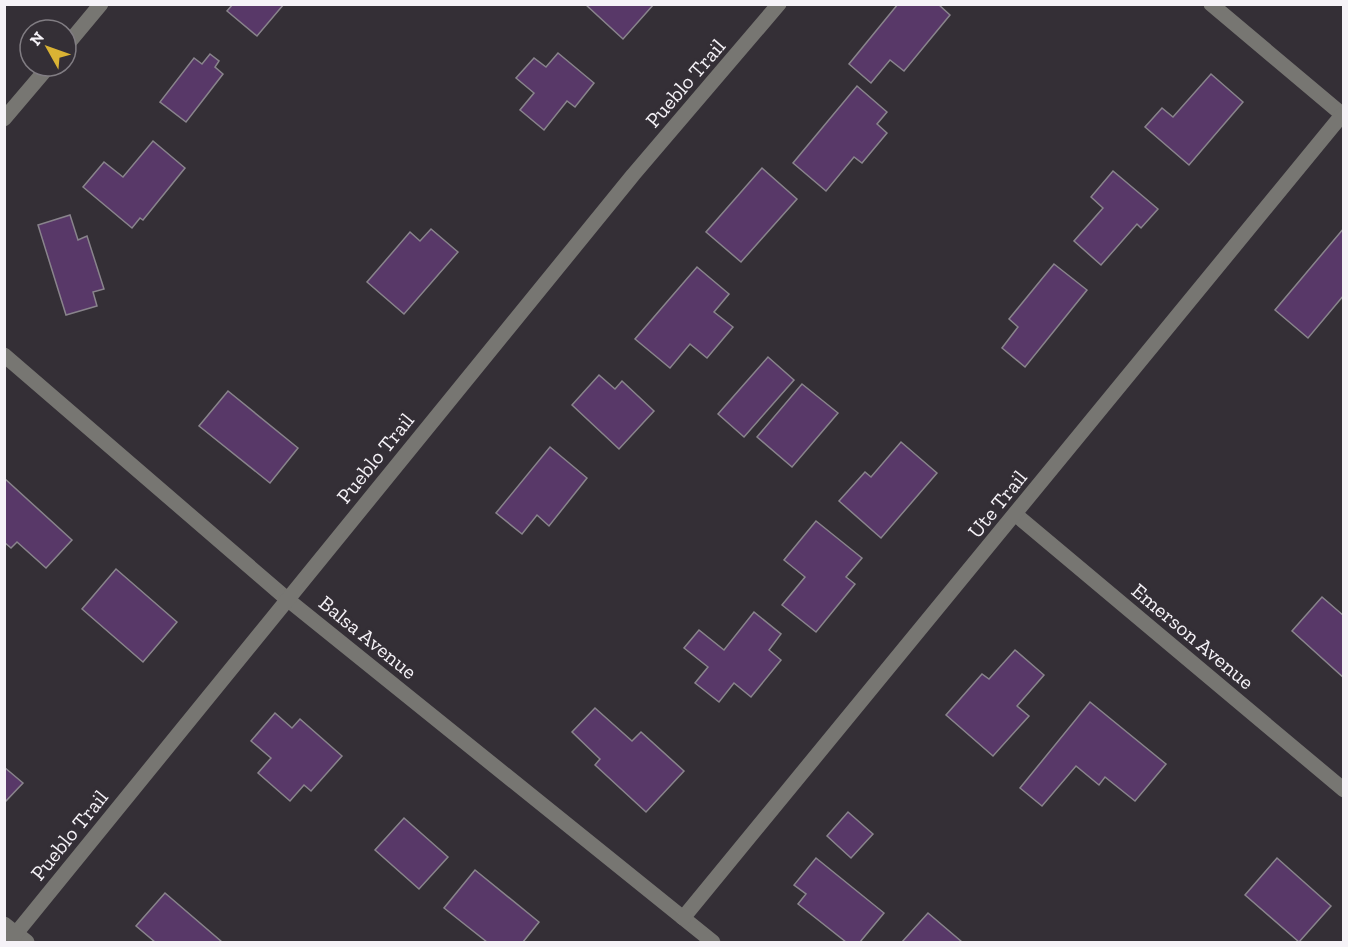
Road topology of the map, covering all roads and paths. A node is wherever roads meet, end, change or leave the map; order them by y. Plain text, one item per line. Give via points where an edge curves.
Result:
1 (102, 4) edge
2 (779, 4) edge
3 (1211, 4) edge
4 (78, 32) edge
5 (39, 78) edge
6 (1343, 115) edge
7 (4, 119) edge
8 (4, 355) edge
9 (1015, 514) junction
10 (287, 599) junction
11 (1344, 790) edge
12 (683, 918) junction
13 (14, 935) edge
14 (712, 942) edge

1 - 4 street
2 - 10 street, Pueblo Trail via 633,175
3 - 6 street
5 - 7 street
6 - 9 street, Ute Trail
8 - 10 street, Balsa Avenue
9 - 11 street, Emerson Avenue
9 - 12 street, Ute Trail
10 - 12 street, Balsa Avenue
10 - 13 street, Pueblo Trail
12 - 14 street, Balsa Avenue

